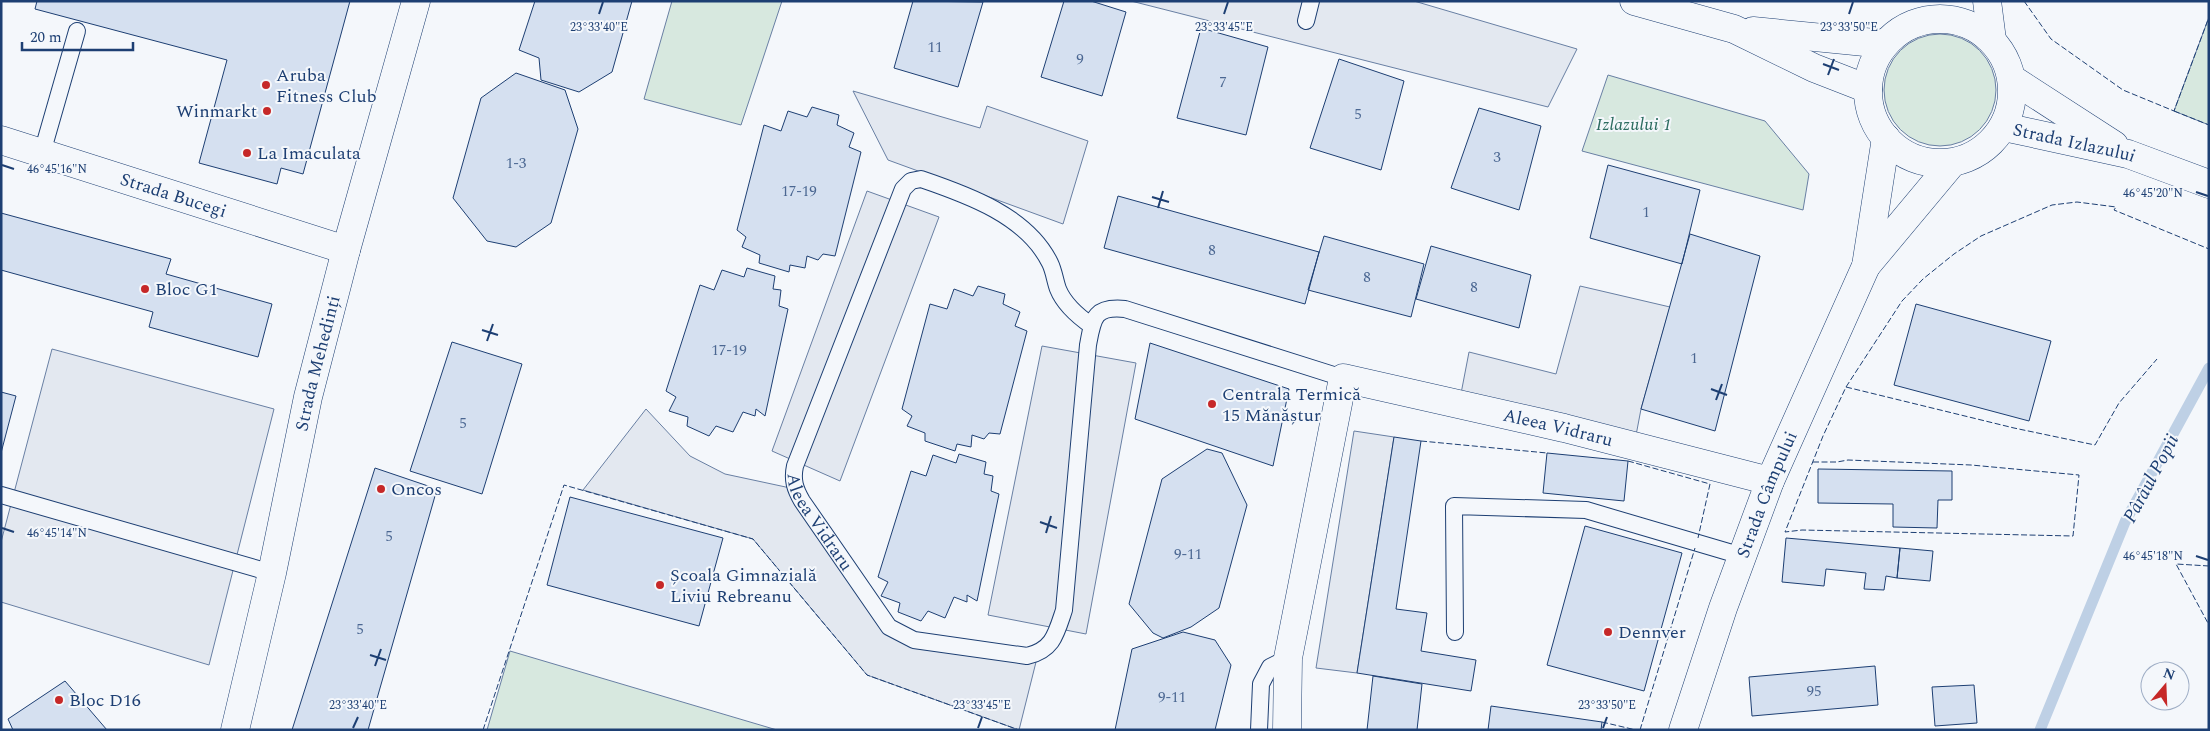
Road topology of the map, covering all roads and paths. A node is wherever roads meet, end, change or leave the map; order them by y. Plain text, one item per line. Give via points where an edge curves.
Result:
1 (416, 1) edge
2 (1311, 1) edge
3 (1634, 1) edge
4 (1986, 1) edge
5 (1930, 11) edge
6 (1306, 20) dead end
7 (1734, 29) junction
8 (77, 31) dead end
9 (1992, 40) junction
10 (1885, 44) junction
11 (2012, 79) junction
12 (1868, 89) junction
13 (2004, 127) junction
14 (1886, 138) junction
15 (1, 140) edge
16 (42, 153) junction
17 (2128, 154) junction
18 (1952, 162) junction
19 (2209, 184) edge
20 (346, 250) junction
21 (1866, 266) junction
22 (1092, 326) junction
23 (1343, 378) junction
24 (1770, 481) junction
25 (1, 494) edge
26 (1742, 556) junction
27 (272, 573) junction
28 (1456, 632) dead end
29 (1288, 658) junction
30 (235, 730) edge
31 (1259, 730) edge
32 (1288, 730) edge
33 (1683, 730) edge

1 - 20 street, Strada Mehedinți
2 - 6 lane
3 - 7 street
4 - 9 street
5 - 9 street, Strada Izlazului via 1972,26
5 - 10 street, Strada Izlazului
7 - 10 street
7 - 12 street via 1814,68
8 - 16 lane
9 - 11 street, Strada Izlazului via 2002,51
10 - 12 street, Strada Izlazului via 1872,65
11 - 13 street, Strada Izlazului via 2012,104
11 - 17 street, Strada Izlazului
12 - 14 street, Strada Izlazului via 1872,115
13 - 17 street, Strada Izlazului
13 - 18 street, Strada Izlazului via 1982,150
14 - 18 street, Strada Izlazului via 1904,154 1927,162
14 - 21 street, Strada Câmpului
15 - 16 street, Strada Bucegi
16 - 20 street, Strada Bucegi
17 - 19 street
18 - 21 street, Strada Câmpului
20 - 27 street, Strada Mehedinți via 308,396
21 - 24 street, Strada Câmpului
22 - 22 lane, Aleea Vidraru via 1068,305 1059,290 1051,264 1034,238 1023,228 995,209 922,179 911,181 903,189 792,478 802,501 889,626 914,640 1027,656 1047,648 1064,610
22 - 23 lane, Aleea Vidraru via 1098,313 1109,308 1125,309
23 - 24 street, Aleea Vidraru via 1564,428
23 - 29 street
24 - 26 street, Strada Câmpului
25 - 27 lane
26 - 28 lane via 1586,510 1454,506
26 - 33 street, Strada Câmpului
27 - 30 street, Strada Mehedinți
29 - 31 lane via 1270,667 1260,684
29 - 32 street

